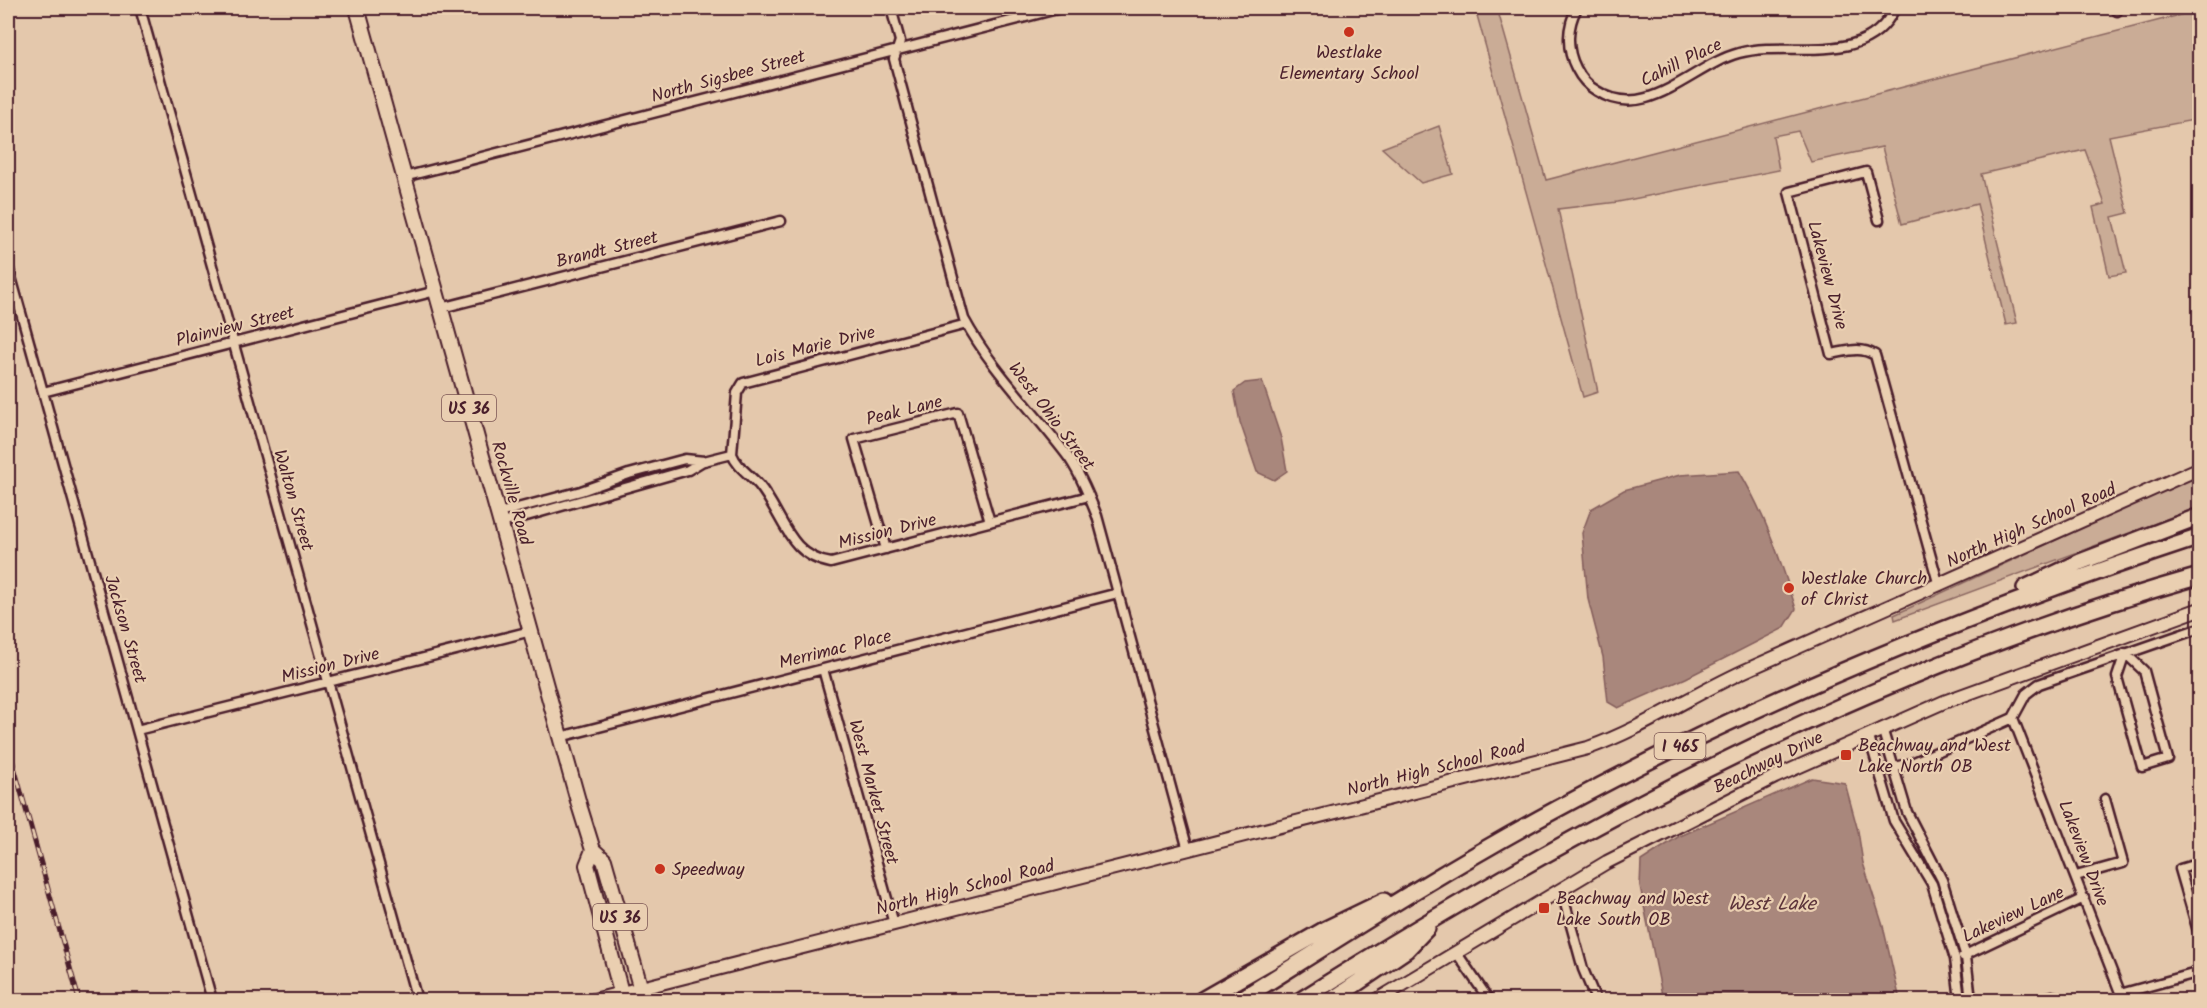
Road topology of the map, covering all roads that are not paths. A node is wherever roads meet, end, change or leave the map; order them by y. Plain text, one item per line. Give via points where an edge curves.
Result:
1 (140, 8) edge
2 (357, 8) edge
3 (891, 8) edge
4 (1061, 8) edge
5 (1577, 8) edge
6 (1895, 8) edge
7 (897, 49) junction
8 (404, 177) junction
9 (1879, 220) dead end
10 (781, 221) dead end
11 (8, 266) edge
12 (436, 291) junction
13 (441, 308) junction
14 (967, 324) junction
15 (234, 344) junction
16 (43, 392) junction
17 (732, 454) junction
18 (2199, 468) edge
19 (1089, 496) junction
20 (2199, 516) edge
21 (500, 518) junction
22 (990, 522) junction
23 (2199, 537) edge
24 (886, 549) junction
25 (2199, 576) edge
26 (2199, 585) edge
27 (1939, 586) junction
28 (1118, 593) junction
29 (2120, 598) junction
30 (2199, 609) edge
31 (2199, 628) edge
32 (531, 631) junction
33 (1917, 639) junction
34 (2125, 653) junction
35 (823, 669) junction
36 (328, 682) junction
37 (2013, 718) junction
38 (1882, 728) junction
39 (137, 730) junction
40 (1868, 734) junction
41 (560, 737) junction
42 (1893, 768) junction
43 (1879, 771) junction
44 (2105, 799) dead end
45 (593, 850) junction
46 (1188, 850) junction
47 (2199, 863) edge
48 (1452, 869) junction
49 (2076, 876) junction
50 (1561, 889) junction
51 (2084, 898) junction
52 (1441, 913) junction
53 (894, 924) junction
54 (2199, 938) edge
55 (1456, 952) junction
56 (1965, 954) junction
57 (1955, 959) junction
58 (2199, 972) edge
59 (643, 995) edge
60 (622, 997) edge
61 (2122, 997) edge
62 (212, 1000) edge
63 (417, 1000) edge
64 (594, 1000) edge
65 (1202, 1000) edge
66 (1240, 1000) edge
67 (1301, 1000) edge
68 (1332, 1000) edge
69 (1377, 1000) edge
70 (1489, 1000) edge
71 (1596, 1000) edge
72 (1960, 1000) edge
73 (1971, 1000) edge

1 - 15 street, Walton Street
2 - 8 main road, Rockville Road / US 36
3 - 7 street, West Ohio Street via 900,41
4 - 7 street, North Sigsbee Street
5 - 6 street, Cahill Place via 1569,39 1577,70 1600,93 1631,101 1654,96 1737,54 1856,45 1878,33
7 - 8 street, North Sigsbee Street
7 - 14 street, West Ohio Street via 894,59
8 - 12 main road, Rockville Road / US 36
9 - 27 street, Lakeview Drive via 1866,172 1789,192 1831,354 1866,349 1875,355
10 - 13 street, Brandt Street
11 - 16 street, Jackson Street
12 - 13 main road, Rockville Road / US 36
12 - 15 street, Plainview Street
13 - 21 main road, Rockville Road / US 36
14 - 17 street, Lois Marie Drive via 742,383 737,393
14 - 19 street, West Ohio Street via 986,357 1068,458
15 - 16 street, Plainview Street
15 - 36 street, Walton Street
16 - 39 street, Jackson Street
17 - 21 street via 704,460 685,459 629,474
17 - 24 street, Mission Drive via 766,495 794,543 807,554 831,563
18 - 27 street, North High School Road
19 - 22 street, Mission Drive
19 - 28 street, West Ohio Street
20 - 33 highway via 2080,562
21 - 32 main road, Rockville Road / US 36
22 - 24 street, Mission Drive
22 - 24 street, Peak Lane via 958,413 854,440
23 - 33 highway, I 465
25 - 29 highway, I 465
26 - 29 highway
27 - 46 street, North High School Road via 1725,680 1600,743
28 - 35 street, Merrimac Place
28 - 46 street, West Ohio Street
29 - 52 highway, I 465 via 1988,646 1798,726 1612,816
30 - 38 street, Beachway Drive via 2050,661
31 - 34 street
32 - 36 street, Mission Drive
32 - 41 main road, Rockville Road / US 36
33 - 48 highway, I 465 via 1764,705 1672,750
34 - 34 street via 2117,677 2142,767 2168,759 2144,671
34 - 37 street via 2039,684 2026,694
35 - 41 street, Merrimac Place
35 - 53 street, West Market Street
36 - 39 street, Mission Drive
36 - 63 street, Walton Street
37 - 42 street
37 - 49 street, Lakeview Drive
38 - 40 street, Beachway Drive
38 - 42 street
39 - 62 street, Jackson Street
40 - 43 street
40 - 50 street, Beachway Drive via 1754,787
41 - 45 main road, Rockville Road / US 36
42 - 43 street
42 - 56 street via 1910,818 1942,880
43 - 57 street via 1896,827 1932,884
44 - 49 street, Lakeview Lane via 2123,863
45 - 59 main road, Rockville Road / US 36 via 604,860
45 - 60 main road, Rockville Road / US 36 via 587,865
46 - 53 street, North High School Road
47 - 54 street via 2180,869
48 - 65 highway via 1326,929
48 - 66 highway, I 465
49 - 51 street, Lakeview Drive
50 - 55 street, Beachway Drive
50 - 71 street via 1583,969
51 - 56 street, Lakeview Lane
51 - 61 street, Lakeview Drive
52 - 67 highway, I 465
52 - 68 highway via 1406,950
53 - 59 street, North High School Road
55 - 69 street, Beachway Drive
55 - 70 street
56 - 57 street, Lakeview Lane
56 - 73 street
57 - 72 street
58 - 61 street
59 - 60 street, North High School Road
60 - 64 street, North High School Road

